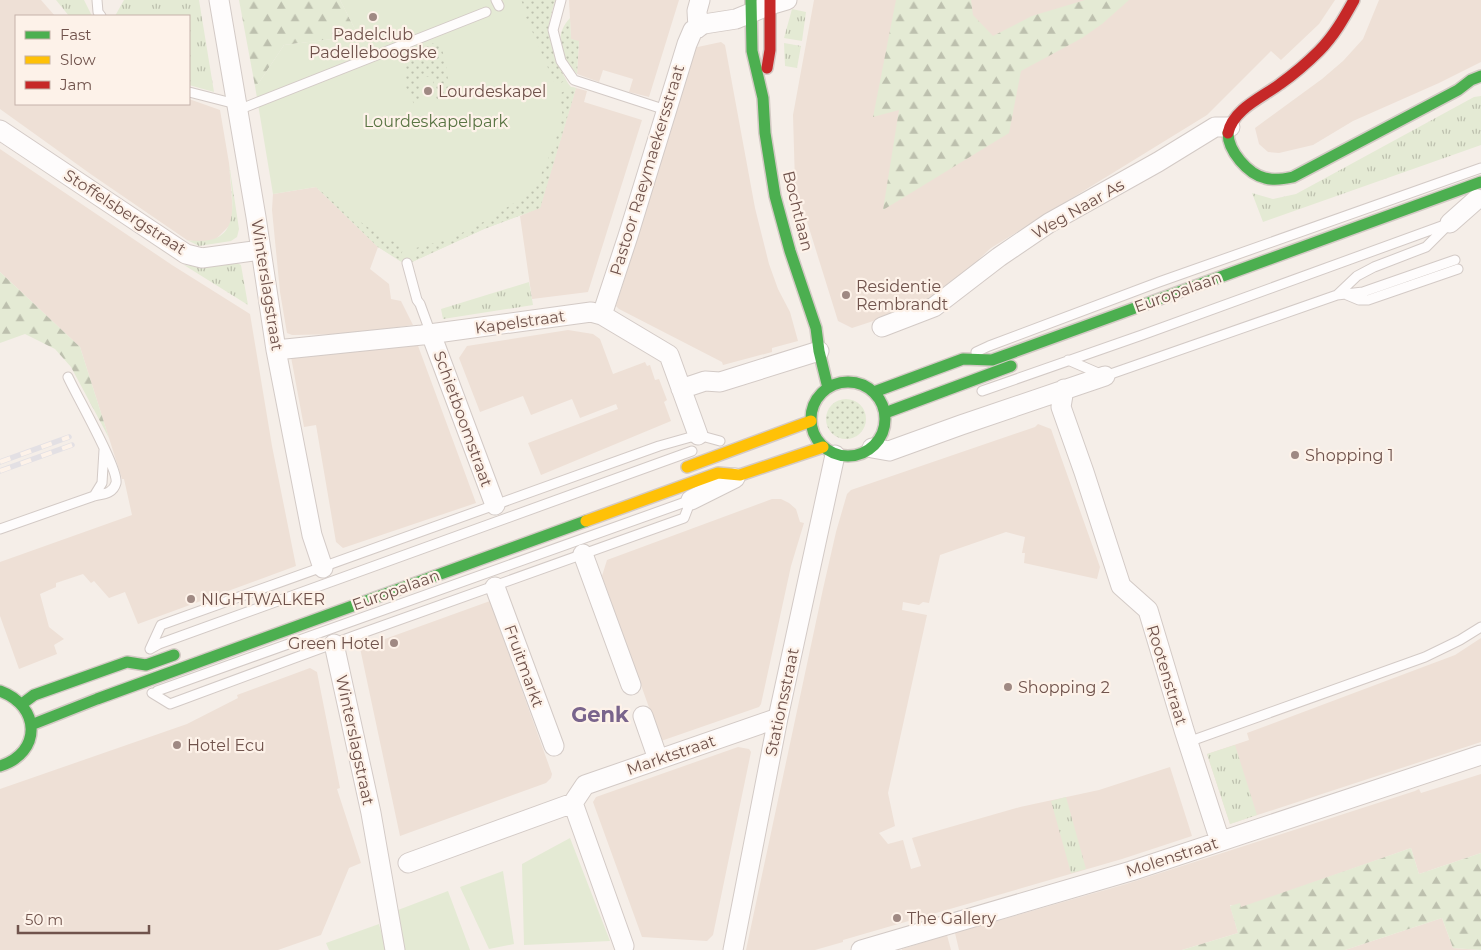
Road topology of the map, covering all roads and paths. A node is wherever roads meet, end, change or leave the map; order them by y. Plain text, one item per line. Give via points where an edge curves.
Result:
1 (97, 0) edge
2 (219, 0) edge
3 (561, 0) edge
4 (700, 0) edge
5 (1354, 0) edge
6 (776, 2) edge
7 (751, 7) edge
8 (486, 12) dead end
9 (100, 15) edge
10 (698, 28) junction
11 (1481, 76) edge
12 (1481, 84) edge
13 (1458, 90) junction
14 (190, 92) edge
15 (763, 98) junction
16 (237, 107) junction
17 (666, 110) junction
18 (1230, 127) junction
19 (0, 130) edge
20 (1481, 168) edge
21 (1480, 193) edge
22 (1450, 216) junction
23 (260, 250) junction
24 (407, 263) dead end
25 (1456, 265) dead end
26 (1341, 294) junction
27 (602, 315) junction
28 (882, 327) dead end
29 (431, 334) junction
30 (825, 349) junction
31 (276, 350) junction
32 (963, 359) junction
33 (1068, 360) junction
34 (1020, 363) dead end
35 (1105, 376) junction
36 (68, 377) dead end
37 (828, 388) junction
38 (681, 389) junction
39 (1064, 389) junction
40 (947, 390) junction
41 (874, 392) junction
42 (976, 393) dead end
43 (960, 394) dead end
44 (885, 413) junction
45 (811, 421) junction
46 (698, 435) junction
47 (720, 441) junction
48 (742, 447) junction
49 (872, 448) junction
50 (104, 450) junction
51 (830, 461) junction
52 (677, 471) dead end
53 (740, 475) junction
54 (94, 496) junction
55 (691, 500) junction
56 (495, 505) junction
57 (0, 529) edge
58 (584, 558) junction
59 (323, 568) junction
60 (495, 587) junction
61 (1481, 628) edge
62 (334, 644) junction
63 (150, 649) junction
64 (183, 652) dead end
65 (127, 662) junction
66 (632, 685) dead end
67 (0, 691) edge
68 (152, 693) junction
69 (22, 704) junction
70 (53, 716) junction
71 (643, 716) dead end
72 (778, 718) junction
73 (31, 725) junction
74 (1187, 740) junction
75 (554, 746) dead end
76 (1481, 755) edge
77 (658, 759) junction
78 (0, 766) edge
79 (573, 803) junction
80 (1218, 835) junction
81 (408, 863) dead end
82 (624, 946) dead end
83 (395, 950) edge
84 (733, 950) edge
85 (861, 950) edge

1 - 9 lane
2 - 16 street, Winterslagstraat
3 - 17 lane via 553,30 561,60 574,80
4 - 10 street, Pastoor Raeymaekersstraat
5 - 18 main road via 1319,51 1234,118
6 - 7 street
6 - 15 main road, Bochtlaan
7 - 10 street via 736,19 704,24
7 - 15 main road, Bochtlaan via 752,51
8 - 16 lane
10 - 17 street, Pastoor Raeymaekersstraat via 693,30 687,44
11 - 13 main road
12 - 13 main road
13 - 18 main road via 1293,177 1278,180 1259,177 1250,171 1234,153 1228,138
14 - 16 lane
15 - 30 main road, Bochtlaan via 775,196 790,251
16 - 23 street, Winterslagstraat
17 - 27 street, Pastoor Raeymaekersstraat
18 - 28 street, Weg Naar As via 1215,127 1049,223 934,307
19 - 23 street, Stoffelsbergstraat via 186,254 202,258
20 - 32 lane via 1096,305 988,346
21 - 22 street
21 - 32 main road, Europalaan via 992,360
22 - 26 lane via 1426,247 1374,267 1358,276
22 - 33 lane via 1142,335
23 - 31 street, Winterslagstraat
24 - 29 lane
25 - 26 lane via 1363,292
26 - 35 lane
27 - 29 street, Kapelstraat via 591,312
27 - 38 street, Kapelstraat via 669,355
29 - 31 street, Kapelstraat
29 - 56 street, Schietboomstraat
30 - 37 main road, Bochtlaan
30 - 38 street via 720,382 705,381
31 - 59 street, Winterslagstraat via 312,535
32 - 41 main road, Europalaan
33 - 35 lane
33 - 42 lane
34 - 40 main road
35 - 39 street
36 - 50 lane
37 - 41 main road via 845,378
37 - 45 main road via 815,402
38 - 46 street, Kapelstraat
39 - 49 street via 889,451
39 - 74 street, Rootenstraat via 1061,407 1121,586 1148,610
40 - 43 lane
40 - 44 main road
41 - 44 main road
44 - 49 main road via 881,438
45 - 48 main road
45 - 51 main road via 812,431
46 - 47 lane
46 - 56 lane
47 - 48 street
47 - 63 lane, Europalaan
48 - 52 main road
49 - 51 main road, Europalaan via 864,454
50 - 54 lane via 102,482
50 - 54 lane via 117,481 109,493
51 - 53 main road, Europalaan
51 - 72 street, Stationsstraat
53 - 55 street, Europalaan
53 - 70 main road, Europalaan via 718,473
54 - 57 lane
55 - 58 lane, Europalaan via 684,518
55 - 68 lane, Europalaan
56 - 59 lane
58 - 60 lane, Europalaan
58 - 66 street
59 - 63 lane via 161,626
60 - 62 lane, Europalaan
60 - 75 street, Fruitmarkt
61 - 74 lane via 1425,657
62 - 68 lane, Europalaan via 170,704
62 - 83 street, Winterslagstraat via 375,836
63 - 65 street, Europalaan
64 - 65 main road, Europalaan via 146,665
65 - 69 main road, Europalaan via 34,695
67 - 69 main road via 14,696
68 - 70 street, Europalaan via 95,712
69 - 73 main road
70 - 73 main road, Europalaan
71 - 77 street
72 - 77 street, Marktstraat
72 - 84 street, Stationsstraat
73 - 78 main road via 28,741 20,756
74 - 80 street, Rootenstraat
76 - 80 street, Molenstraat
77 - 79 street, Marktstraat via 585,785
79 - 81 street
79 - 82 street
80 - 85 street, Molenstraat via 1059,893

